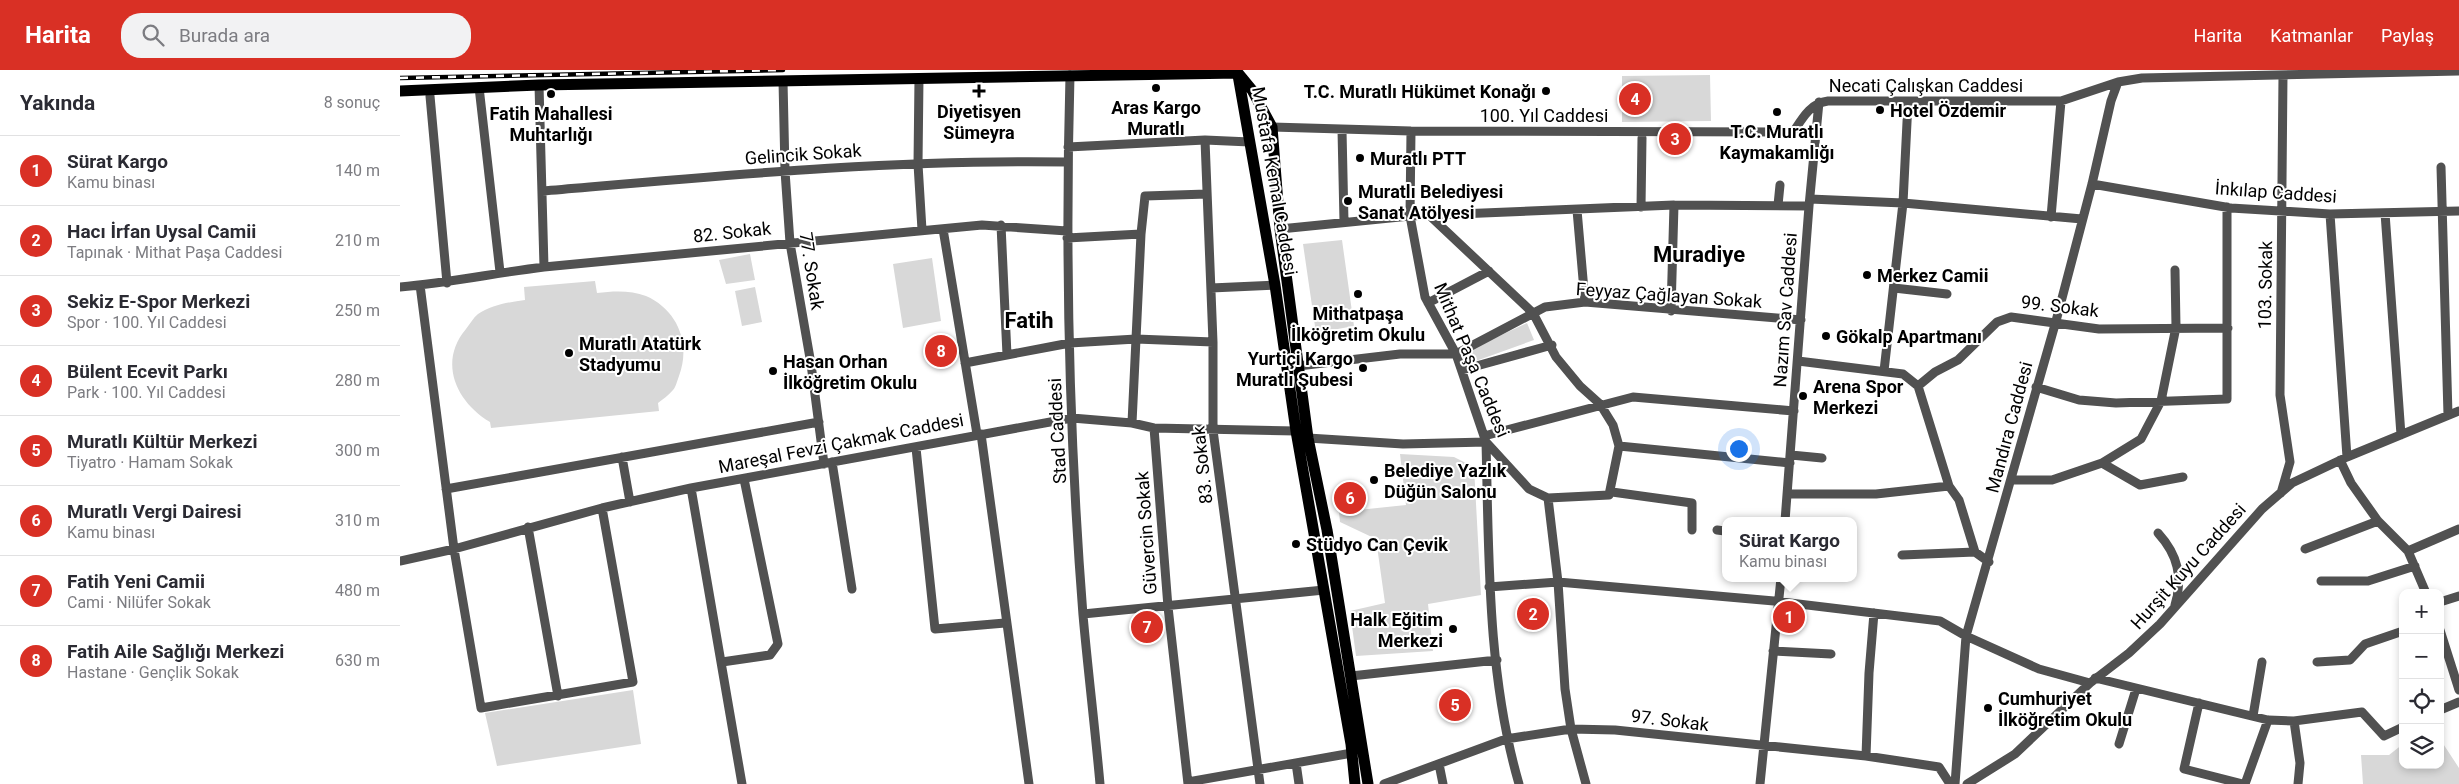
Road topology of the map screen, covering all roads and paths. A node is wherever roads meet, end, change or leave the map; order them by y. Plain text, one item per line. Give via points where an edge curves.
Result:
1 (2459, 71) edge
2 (1238, 72) edge
3 (1070, 75) junction
4 (2284, 75) junction
5 (919, 78) junction
6 (783, 81) junction
7 (2118, 82) junction
8 (539, 85) junction
9 (479, 87) junction
10 (400, 91) edge
11 (430, 96) dead end
12 (1824, 101) junction
13 (2061, 101) junction
14 (1908, 102) junction
15 (1267, 114) junction
16 (1246, 117) junction
17 (1342, 130) junction
18 (1410, 131) junction
19 (1794, 131) junction
20 (1272, 132) junction
21 (1816, 132) junction
22 (1642, 138) dead end
23 (1205, 140) junction
24 (1250, 142) junction
25 (1068, 147) junction
26 (1068, 162) junction
27 (918, 164) junction
28 (2441, 167) dead end
29 (785, 171) junction
30 (2092, 184) junction
31 (1780, 185) dead end
32 (542, 191) junction
33 (1207, 194) junction
34 (1809, 202) junction
35 (1903, 203) junction
36 (1674, 204) junction
37 (1778, 205) junction
38 (1641, 206) junction
39 (2227, 207) junction
40 (1577, 210) junction
41 (2282, 211) junction
42 (2441, 211) junction
43 (2459, 211) edge
44 (2385, 213) junction
45 (2330, 214) junction
46 (1410, 216) junction
47 (1429, 216) junction
48 (2051, 217) junction
49 (2082, 219) junction
50 (1344, 222) junction
51 (1001, 226) junction
52 (943, 229) junction
53 (1280, 229) junction
54 (922, 230) junction
55 (1141, 234) junction
56 (1068, 235) junction
57 (790, 243) junction
58 (544, 267) junction
59 (2175, 270) dead end
60 (1489, 271) junction
61 (500, 272) junction
62 (447, 283) junction
63 (420, 285) junction
64 (1276, 285) junction
65 (400, 287) edge
66 (1211, 288) junction
67 (1894, 288) junction
68 (1947, 294) dead end
69 (1585, 302) junction
70 (1428, 303) junction
71 (1671, 311) junction
72 (1534, 313) junction
73 (1801, 320) junction
74 (2056, 321) junction
75 (2176, 327) junction
76 (2228, 328) junction
77 (1136, 339) junction
78 (1213, 342) junction
79 (1070, 343) junction
80 (1552, 345) junction
81 (1456, 354) junction
82 (1007, 355) junction
83 (1798, 361) junction
84 (965, 363) junction
85 (1298, 366) junction
86 (1462, 370) junction
87 (1884, 371) junction
88 (1918, 386) junction
89 (2036, 387) junction
90 (2161, 401) junction
91 (1600, 404) junction
92 (1794, 411) junction
93 (2459, 411) edge
94 (2448, 415) junction
95 (1072, 418) junction
96 (819, 422) junction
97 (1132, 423) junction
98 (1154, 428) junction
99 (1213, 430) junction
100 (1296, 431) junction
101 (979, 434) junction
102 (2401, 435) junction
103 (1308, 438) junction
104 (1485, 439) junction
105 (1619, 446) junction
106 (916, 448) junction
107 (622, 457) junction
108 (1822, 458) dead end
109 (2344, 458) junction
110 (1790, 459) junction
111 (828, 463) junction
112 (2102, 463) junction
113 (2183, 478) dead end
114 (744, 479) junction
115 (2012, 480) junction
116 (1949, 486) junction
117 (691, 488) junction
118 (446, 489) junction
119 (2281, 493) junction
120 (1611, 494) junction
121 (1788, 494) junction
122 (1548, 498) junction
123 (630, 502) junction
124 (602, 508) junction
125 (1785, 517) edge
126 (2378, 521) junction
127 (528, 527) junction
128 (2459, 529) edge
129 (1327, 530) junction
130 (1692, 530) dead end
131 (1314, 532) junction
132 (2158, 533) dead end
133 (454, 549) junction
134 (2305, 549) dead end
135 (2408, 551) junction
136 (1975, 552) junction
137 (1902, 555) dead end
138 (400, 561) edge
139 (1989, 562) junction
140 (2416, 566) junction
141 (1558, 582) junction
142 (1780, 582) edge
143 (2321, 582) dead end
144 (1489, 588) junction
145 (852, 589) dead end
146 (2425, 589) edge
147 (1324, 590) junction
148 (2459, 596) edge
149 (1235, 600) junction
150 (1778, 601) junction
151 (2444, 601) edge
152 (1168, 607) junction
153 (1340, 607) junction
154 (2174, 608) junction
155 (1327, 609) junction
156 (1874, 613) junction
157 (1083, 614) junction
158 (1005, 623) junction
159 (2399, 632) edge
160 (2441, 634) edge
161 (1966, 636) junction
162 (1773, 651) junction
163 (1831, 654) dead end
164 (1497, 660) junction
165 (722, 662) junction
166 (2262, 662) dead end
167 (2317, 662) dead end
168 (1351, 676) junction
169 (2092, 680) junction
170 (2136, 689) junction
171 (2459, 690) edge
172 (558, 696) junction
173 (2459, 702) edge
174 (2199, 703) junction
175 (2444, 708) edge
176 (2253, 716) junction
177 (2268, 720) junction
178 (2294, 721) junction
179 (2399, 729) edge
180 (1571, 730) junction
181 (1506, 739) junction
182 (2119, 744) dead end
183 (1763, 746) junction
184 (1352, 752) junction
185 (1866, 756) junction
186 (1296, 763) junction
187 (1439, 764) junction
188 (1257, 770) junction
189 (1188, 783) edge
190 (742, 784) edge
191 (1029, 784) edge
192 (1100, 784) edge
193 (1260, 784) edge
194 (1299, 784) edge
195 (1355, 784) edge
196 (1368, 784) edge
197 (1384, 784) edge
198 (1443, 784) edge
199 (1519, 784) edge
200 (1586, 784) edge
201 (1760, 784) edge
202 (1950, 784) edge
203 (1955, 784) edge
204 (1967, 784) edge
205 (2244, 784) edge
206 (2298, 784) edge

1 - 4 street, Necati Çalışkan Caddesi
2 - 3 main road
2 - 15 main road, Mustafa Kemal Caddesi
2 - 16 main road, Mustafa Kemal Caddesi
3 - 5 main road
3 - 25 street, Stad Caddesi
4 - 7 street, Necati Çalışkan Caddesi via 2142,78
4 - 41 street, 103. Sokak
5 - 6 main road
5 - 27 street
6 - 8 main road
6 - 29 street, 77. Sokak
7 - 13 street, Necati Çalışkan Caddesi
7 - 30 street, Mandıra Caddesi
8 - 9 main road
8 - 32 street
9 - 10 main road
9 - 61 street
11 - 62 street
12 - 14 street, Necati Çalışkan Caddesi
12 - 19 street, Necati Çalışkan Caddesi via 1804,115
12 - 21 street, Nazım Sav Caddesi
13 - 14 street, Necati Çalışkan Caddesi
13 - 48 street
14 - 35 street
15 - 16 main road via 1256,113
15 - 20 main road, Mustafa Kemal Caddesi
16 - 24 main road, Mustafa Kemal Caddesi
17 - 18 street, 100. Yıl Caddesi
17 - 20 street, 100. Yıl Caddesi
17 - 50 street
18 - 19 street, 100. Yıl Caddesi
18 - 46 street, Mithat Paşa Caddesi
19 - 21 street, 100. Yıl Caddesi
20 - 24 main road
20 - 53 main road, Mustafa Kemal Caddesi
21 - 34 street, Nazım Sav Caddesi
22 - 38 street
23 - 24 street
23 - 25 street
23 - 33 street, 83. Sokak
24 - 64 main road, Mustafa Kemal Caddesi
25 - 26 street, Stad Caddesi
26 - 27 street, Gelincik Sokak
26 - 56 street, Stad Caddesi
27 - 29 street, Gelincik Sokak
27 - 54 street
28 - 42 street
29 - 32 street, Gelincik Sokak
29 - 57 street, 77. Sokak
30 - 39 street, İnkılap Caddesi
30 - 49 street, Mandıra Caddesi
31 - 37 street
32 - 58 street
33 - 55 street via 1145,196
33 - 66 street, 83. Sokak
34 - 35 street
34 - 37 street
34 - 73 street, Nazım Sav Caddesi
35 - 48 street
35 - 67 street
36 - 37 street
36 - 38 street
36 - 71 street
38 - 40 street
39 - 41 street, İnkılap Caddesi
39 - 76 street
40 - 47 street
40 - 69 street
41 - 45 street, İnkılap Caddesi
41 - 119 street, 103. Sokak via 2280,395 2290,462
42 - 43 street, İnkılap Caddesi
42 - 44 street, İnkılap Caddesi
42 - 94 street
44 - 45 street, İnkılap Caddesi
44 - 102 street
45 - 109 street
46 - 47 street
46 - 50 street
46 - 70 street, Mithat Paşa Caddesi via 1420,278
47 - 60 street
48 - 49 street
49 - 74 street, Mandıra Caddesi
50 - 53 street
51 - 52 street, 82. Sokak
51 - 56 street, 82. Sokak
51 - 82 street
52 - 54 street, 82. Sokak
52 - 84 street
53 - 85 main road, Mustafa Kemal Caddesi
54 - 57 street, 82. Sokak
55 - 56 street, 82. Sokak
55 - 77 street
56 - 79 street, Stad Caddesi
57 - 58 street, 82. Sokak
57 - 96 street, 77. Sokak
58 - 61 street, 82. Sokak
59 - 75 street
60 - 70 street
60 - 72 street
61 - 62 street, 82. Sokak
62 - 63 street, 82. Sokak
63 - 65 street, 82. Sokak
63 - 118 street
64 - 66 street
64 - 100 main road, Mustafa Kemal Caddesi
66 - 78 street, 83. Sokak
67 - 68 street
67 - 87 street
69 - 71 street, Feyyaz Çağlayan Sokak
69 - 72 street, Feyyaz Çağlayan Sokak via 1545,307
70 - 81 street, Mithat Paşa Caddesi
71 - 73 street, Feyyaz Çağlayan Sokak
72 - 80 street
72 - 81 street, Feyyaz Çağlayan Sokak
73 - 83 street, Nazım Sav Caddesi
74 - 75 street, 99. Sokak via 2099,328
74 - 88 street, 99. Sokak via 2011,316 1997,322 1958,360
74 - 89 street, Mandıra Caddesi
75 - 76 street, 99. Sokak
75 - 90 street
76 - 90 street via 2227,399
77 - 78 street
77 - 79 street
77 - 97 street
78 - 99 street, 83. Sokak
79 - 82 street
79 - 95 street, Stad Caddesi
80 - 86 street
80 - 91 street via 1556,357
81 - 85 street via 1400,354
81 - 86 street, Mithat Paşa Caddesi
82 - 84 street
83 - 87 street
83 - 92 street, Nazım Sav Caddesi
84 - 101 street
85 - 103 main road, Mustafa Kemal Caddesi
86 - 104 street, Mithat Paşa Caddesi
87 - 88 street via 1903,374
88 - 116 street
89 - 90 street via 2079,400 2116,403
89 - 115 street, Mandıra Caddesi
90 - 112 street via 2142,439
91 - 92 street via 1633,397
91 - 104 street
91 - 105 street via 1613,425
92 - 110 street, Nazım Sav Caddesi
93 - 94 street, Hurşit Kuyu Caddesi
94 - 102 street, Hurşit Kuyu Caddesi
95 - 97 street, Mareşal Fevzi Çakmak Caddesi
95 - 101 street, Mareşal Fevzi Çakmak Caddesi
95 - 157 street, Stad Caddesi
96 - 107 street
96 - 111 street, 77. Sokak
97 - 98 street, Mareşal Fevzi Çakmak Caddesi
98 - 99 street, Mareşal Fevzi Çakmak Caddesi
98 - 152 street, Güvercin Sokak
99 - 100 street, Mareşal Fevzi Çakmak Caddesi
99 - 149 street, 83. Sokak
100 - 103 main road
100 - 131 main road, Mustafa Kemal Caddesi
101 - 106 street, Mareşal Fevzi Çakmak Caddesi
101 - 158 street
102 - 109 street, Hurşit Kuyu Caddesi
103 - 104 street via 1403,444
103 - 129 main road, Mustafa Kemal Caddesi
104 - 122 street, Mithat Paşa Caddesi via 1529,489
104 - 144 street
105 - 110 street
105 - 120 street
106 - 111 street, Mareşal Fevzi Çakmak Caddesi
106 - 158 street via 935,629
107 - 118 street
107 - 123 street
108 - 110 street
109 - 119 street, Hurşit Kuyu Caddesi via 2292,483
109 - 126 street via 2351,483
110 - 121 street, Nazım Sav Caddesi
111 - 114 street, Mareşal Fevzi Çakmak Caddesi
111 - 145 street, 77. Sokak
112 - 113 street via 2140,486
112 - 115 street via 2052,480
114 - 117 street, Mareşal Fevzi Çakmak Caddesi
114 - 165 street via 778,644 770,655
115 - 139 street, Mandıra Caddesi
116 - 121 street via 1876,494
116 - 136 street via 1959,500
117 - 123 street, Mareşal Fevzi Çakmak Caddesi
117 - 165 street
118 - 133 street
119 - 154 street, Hurşit Kuyu Caddesi via 2262,509
120 - 122 street
120 - 130 street via 1692,503
121 - 125 street, Nazım Sav Caddesi
122 - 141 street
123 - 124 street, Mareşal Fevzi Çakmak Caddesi
124 - 127 street, Mareşal Fevzi Çakmak Caddesi
124 - 172 street via 633,682
126 - 134 street
126 - 135 street
127 - 133 street, Mareşal Fevzi Çakmak Caddesi
127 - 172 street
128 - 135 street
129 - 131 main road
129 - 153 main road, Mustafa Kemal Caddesi
131 - 147 main road, Mustafa Kemal Caddesi
132 - 154 street via 2174,554 2178,570 2180,588
133 - 138 street, Mareşal Fevzi Çakmak Caddesi
133 - 172 street via 481,708
135 - 140 street
136 - 137 street
136 - 139 street
139 - 161 street, Mandıra Caddesi
140 - 143 street via 2368,581
140 - 146 street
141 - 144 street
141 - 150 street
141 - 180 street via 1564,689
142 - 150 street
144 - 164 street
147 - 149 street
147 - 155 main road, Mustafa Kemal Caddesi
148 - 151 street
149 - 152 street
149 - 188 street, 83. Sokak
150 - 156 street
150 - 162 street
152 - 157 street
152 - 189 street, Güvercin Sokak
153 - 155 main road
153 - 168 main road, Mustafa Kemal Caddesi
154 - 169 street, Hurşit Kuyu Caddesi via 2129,653
155 - 184 main road, Mustafa Kemal Caddesi
156 - 161 street via 1940,621
156 - 185 street
157 - 192 street, Stad Caddesi
158 - 191 street
159 - 167 street via 2365,644 2350,660
160 - 171 street
161 - 169 street via 2039,669
161 - 203 street, Mandıra Caddesi
162 - 163 street
162 - 183 street
164 - 168 street
164 - 181 street
165 - 190 street
166 - 176 street
168 - 196 main road, Mustafa Kemal Caddesi
169 - 170 street
169 - 204 street, Hurşit Kuyu Caddesi via 2015,754
170 - 174 street
170 - 182 street
173 - 175 street
174 - 176 street
174 - 205 street via 2184,769
176 - 177 street
177 - 178 street
177 - 205 street
178 - 179 street via 2362,712 2384,736
178 - 206 street via 2300,763
180 - 181 street, 97. Sokak
180 - 183 street, 97. Sokak via 1615,730
180 - 200 street
181 - 187 street, 97. Sokak
181 - 199 street
183 - 185 street, 97. Sokak
183 - 201 street
184 - 186 street
184 - 195 main road, Mustafa Kemal Caddesi
185 - 202 street, 97. Sokak via 1939,767
186 - 188 street
186 - 194 street
187 - 197 street, 97. Sokak
187 - 198 street
188 - 189 street
188 - 193 street, 83. Sokak

